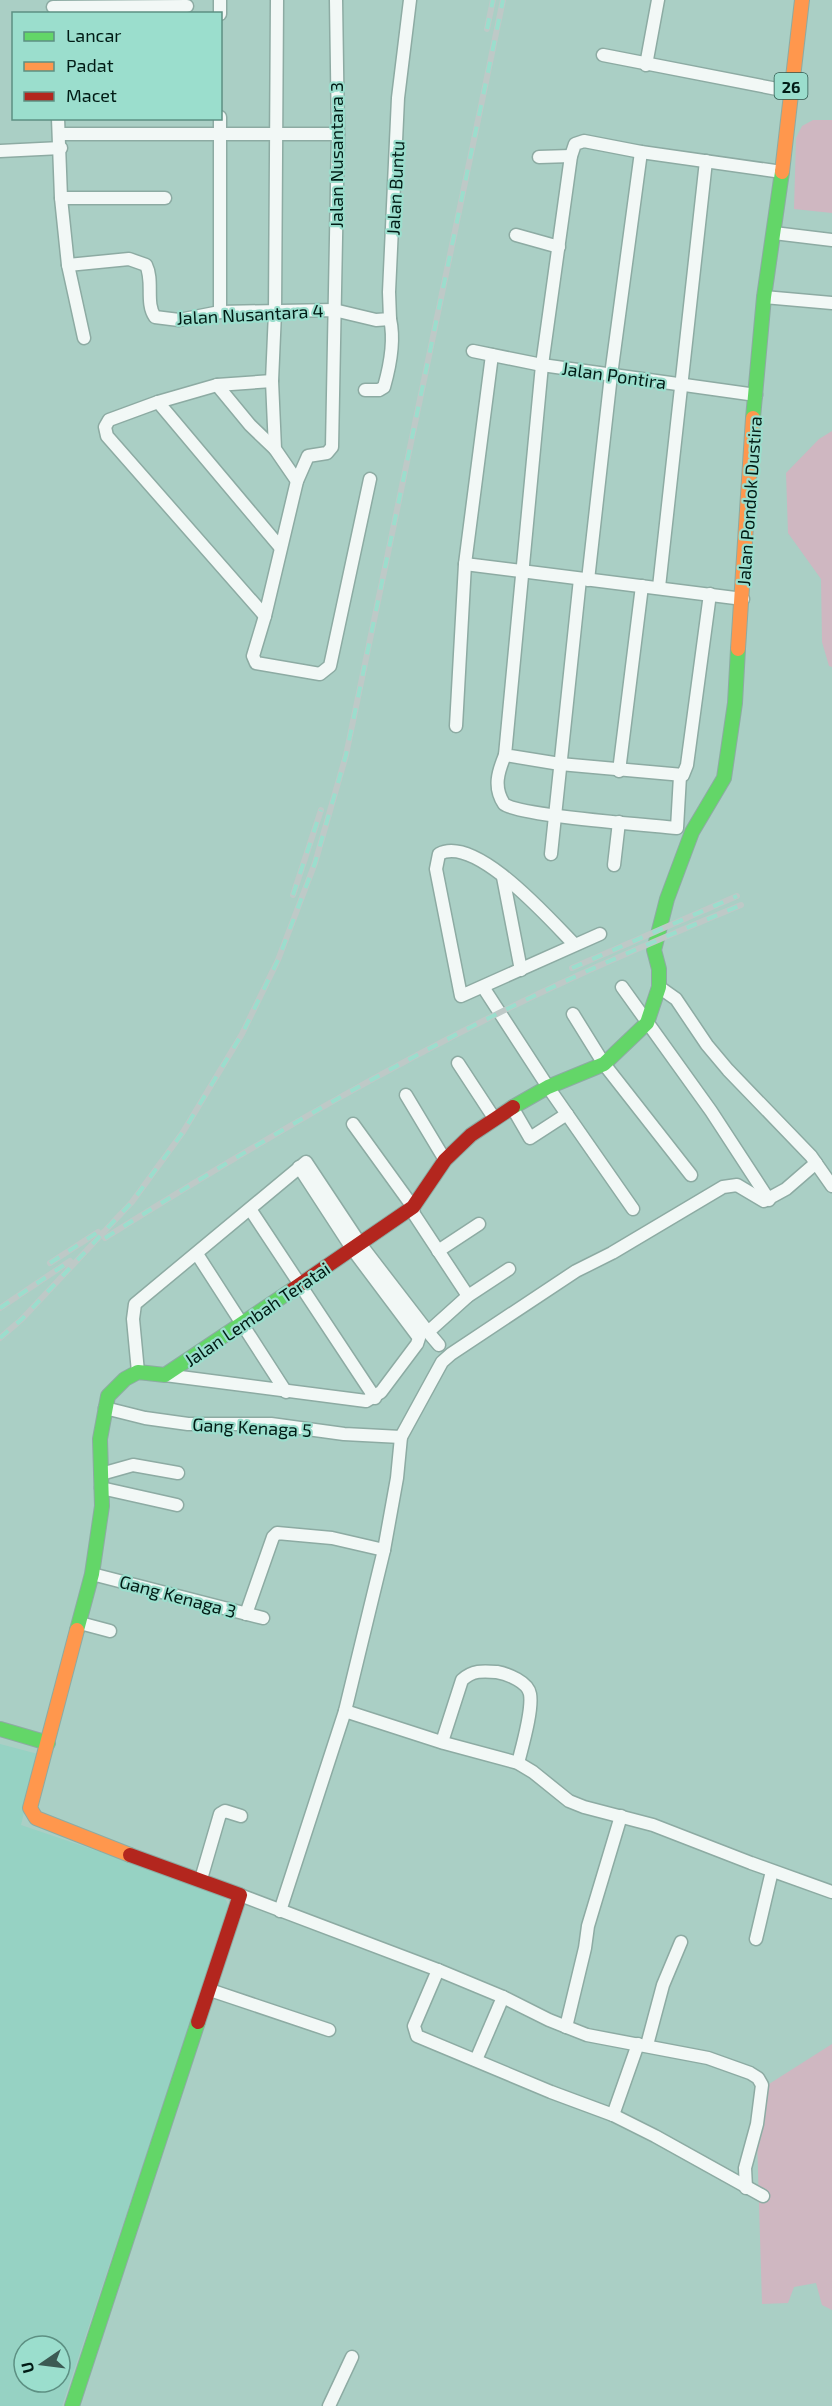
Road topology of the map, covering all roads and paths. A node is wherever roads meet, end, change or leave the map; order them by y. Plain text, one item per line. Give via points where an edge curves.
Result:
1 (277, 0) edge
2 (336, 0) edge
3 (410, 0) edge
4 (658, 0) edge
5 (802, 0) edge
6 (187, 6) dead end
7 (53, 7) edge
8 (603, 55) dead end
9 (646, 65) junction
10 (791, 85) junction
11 (58, 120) edge
12 (220, 120) edge
13 (60, 134) junction
14 (221, 134) junction
15 (275, 134) junction
16 (338, 134) junction
17 (61, 148) junction
18 (0, 151) edge
19 (641, 152) junction
20 (571, 156) junction
21 (538, 157) dead end
22 (706, 161) junction
23 (782, 172) junction
24 (61, 198) junction
25 (165, 198) dead end
26 (774, 233) junction
27 (516, 235) dead end
28 (832, 240) edge
29 (559, 247) junction
30 (68, 265) junction
31 (764, 297) junction
32 (832, 303) edge
33 (334, 310) junction
34 (220, 312) junction
35 (275, 312) junction
36 (390, 319) junction
37 (84, 338) dead end
38 (472, 351) dead end
39 (492, 355) junction
40 (542, 365) junction
41 (611, 375) junction
42 (272, 381) junction
43 (682, 384) junction
44 (217, 385) junction
45 (365, 390) dead end
46 (756, 395) junction
47 (158, 402) junction
48 (275, 449) junction
49 (370, 479) dead end
50 (297, 481) junction
51 (280, 547) junction
52 (465, 564) junction
53 (522, 571) junction
54 (584, 579) junction
55 (642, 586) junction
56 (658, 587) junction
57 (710, 594) junction
58 (742, 599) junction
59 (265, 616) junction
60 (456, 726) dead end
61 (505, 755) junction
62 (560, 764) junction
63 (619, 771) junction
64 (680, 776) junction
65 (554, 814) junction
66 (619, 822) junction
67 (551, 854) dead end
68 (614, 865) dead end
69 (503, 877) junction
70 (600, 934) dead end
71 (575, 945) junction
72 (521, 970) junction
73 (483, 987) junction
74 (622, 987) dead end
75 (659, 987) junction
76 (573, 1014) dead end
77 (647, 1023) junction
78 (458, 1063) dead end
79 (604, 1064) junction
80 (548, 1087) junction
81 (406, 1095) dead end
82 (512, 1107) junction
83 (567, 1114) junction
84 (494, 1118) junction
85 (353, 1124) dead end
86 (445, 1160) junction
87 (816, 1163) junction
88 (691, 1175) dead end
89 (832, 1186) edge
90 (769, 1200) junction
91 (413, 1207) junction
92 (250, 1209) junction
93 (633, 1209) dead end
94 (479, 1224) dead end
95 (357, 1248) junction
96 (438, 1251) junction
97 (197, 1254) junction
98 (509, 1269) dead end
99 (300, 1283) junction
100 (468, 1296) junction
101 (243, 1322) junction
102 (428, 1332) junction
103 (439, 1345) dead end
104 (138, 1372) junction
105 (165, 1375) junction
106 (286, 1392) junction
107 (375, 1398) junction
108 (105, 1408) junction
109 (401, 1437) junction
110 (178, 1473) dead end
111 (101, 1481) junction
112 (177, 1505) dead end
113 (384, 1550) junction
114 (92, 1574) junction
115 (246, 1614) junction
116 (264, 1618) dead end
117 (80, 1623) junction
118 (110, 1631) dead end
119 (345, 1710) junction
120 (0, 1729) edge
121 (442, 1742) junction
122 (48, 1743) junction
123 (518, 1763) junction
124 (241, 1816) dead end
125 (621, 1816) junction
126 (772, 1871) junction
127 (201, 1880) junction
128 (832, 1892) edge
129 (240, 1895) junction
130 (280, 1911) junction
131 (756, 1939) dead end
132 (681, 1942) dead end
133 (438, 1970) junction
134 (210, 1990) junction
135 (502, 1997) junction
136 (566, 2027) junction
137 (329, 2030) dead end
138 (643, 2045) junction
139 (476, 2060) junction
140 (613, 2115) junction
141 (746, 2188) junction
142 (763, 2196) dead end
143 (352, 2356) dead end
144 (72, 2406) edge
145 (329, 2406) edge

1 - 15 street
2 - 16 street, Jalan Nusantara 3
3 - 36 street, Jalan Buntu via 398,98
4 - 9 street
5 - 10 main road, Jalan Pondok Dustira / 26
6 - 7 street
8 - 9 street
9 - 10 street via 777,89
10 - 23 main road, Jalan Pondok Dustira / 26
11 - 13 street
12 - 14 street
13 - 14 street
13 - 17 street
14 - 15 street
14 - 34 street
15 - 16 street
15 - 35 street
16 - 33 street, Jalan Nusantara 3
17 - 18 street
17 - 24 street
19 - 20 street via 581,141 575,144
19 - 22 street
19 - 41 street
20 - 21 street
20 - 29 street
22 - 23 street
22 - 43 street
23 - 26 main road, Jalan Pondok Dustira
24 - 25 street
24 - 30 street
26 - 28 street
26 - 31 main road, Jalan Pondok Dustira
27 - 29 street
29 - 40 street
30 - 34 street, Jalan Nusantara 4 via 129,259 146,265 155,317 179,320
30 - 37 street
31 - 32 street
31 - 46 main road, Jalan Pondok Dustira
33 - 35 street, Jalan Nusantara 4
33 - 36 street via 376,320
33 - 50 street, Jalan Nusantara 3 via 332,447 327,453 307,457
34 - 35 street, Jalan Nusantara 4
35 - 42 street
36 - 45 street, Jalan Buntu via 392,345 384,387
38 - 39 street, Jalan Pontira
39 - 40 street, Jalan Pontira
39 - 52 street
40 - 41 street, Jalan Pontira
40 - 53 street
41 - 43 street, Jalan Pontira
41 - 54 street
42 - 44 street
42 - 48 street
43 - 46 street, Jalan Pontira
43 - 56 street
44 - 47 street
44 - 48 street
46 - 58 main road, Jalan Pondok Dustira
47 - 51 street
47 - 59 street via 109,420 105,427 108,436
48 - 50 street
49 - 59 street via 330,666 320,674 256,663 253,656
50 - 51 street
51 - 59 street
52 - 53 street
52 - 60 street
53 - 54 street
53 - 61 street
54 - 55 street
54 - 62 street
55 - 56 street
55 - 63 street
56 - 57 street
57 - 58 street
57 - 64 street via 687,765
58 - 75 main road, Jalan Pondok Dustira via 735,703 724,778 692,832 667,899 654,950
61 - 62 street
61 - 65 street via 497,783 504,804
62 - 63 street
62 - 65 street
63 - 64 street
64 - 66 street via 677,828
65 - 66 street
65 - 67 street
66 - 68 street
69 - 71 street
69 - 72 street
69 - 73 street via 465,852 446,851 437,857 436,869 461,996
70 - 71 street
71 - 72 street
72 - 73 street
73 - 80 street
74 - 77 street
75 - 77 main road, Jalan Lembah Teratai
75 - 87 street via 676,999 728,1070
76 - 79 street
77 - 79 main road, Jalan Lembah Teratai
77 - 90 street
78 - 84 street
79 - 80 main road, Jalan Lembah Teratai
79 - 88 street
80 - 82 main road, Jalan Lembah Teratai
80 - 83 street
81 - 86 street
82 - 83 street via 530,1138
82 - 84 main road, Jalan Lembah Teratai
83 - 93 street
84 - 86 main road, Jalan Lembah Teratai
85 - 91 street
86 - 91 main road, Jalan Lembah Teratai
87 - 89 street
87 - 90 street
90 - 109 street via 764,1201 737,1185 723,1187 546,1290 442,1362
91 - 95 main road, Jalan Lembah Teratai
91 - 96 street
92 - 95 street via 306,1162
92 - 97 street
92 - 99 street
94 - 96 street
95 - 99 main road, Jalan Lembah Teratai
95 - 102 street
95 - 107 street via 419,1338
96 - 100 street
97 - 101 street
97 - 104 street via 135,1304
98 - 100 street
99 - 101 main road, Jalan Lembah Teratai
99 - 107 street
100 - 102 street
101 - 105 main road, Jalan Lembah Teratai
101 - 106 street
102 - 103 street
104 - 105 main road, Jalan Lembah Teratai
104 - 108 main road via 114,1389
105 - 106 street
106 - 107 street via 366,1401
108 - 109 street, Gang Kenaga 5 via 145,1419 188,1424 271,1424
108 - 111 main road via 100,1439
109 - 113 street
110 - 111 street via 133,1465
111 - 112 street
111 - 114 main road via 100,1523
113 - 115 street via 332,1538 277,1533
113 - 119 street
114 - 115 street, Gang Kenaga 3
114 - 117 main road
115 - 116 street, Gang Kenaga 3
117 - 118 street
117 - 122 main road
119 - 121 street
119 - 130 street
120 - 122 main road
121 - 123 street
121 - 123 street via 462,1680 478,1671 501,1673 523,1683 530,1694
122 - 127 main road via 31,1803 36,1818
123 - 125 street via 569,1801
124 - 127 street via 220,1814
125 - 126 street
125 - 136 street via 588,1926
126 - 128 street
126 - 131 street
127 - 129 main road
129 - 130 street
129 - 134 main road
130 - 133 street
132 - 138 street
133 - 135 street
133 - 139 street via 414,2032
134 - 137 street
134 - 144 main road
135 - 136 street
135 - 139 street
136 - 138 street via 587,2035
138 - 140 street
138 - 141 street via 708,2058 758,2078 762,2085 761,2104 745,2168
139 - 140 street
140 - 141 street
141 - 142 street
143 - 145 street

